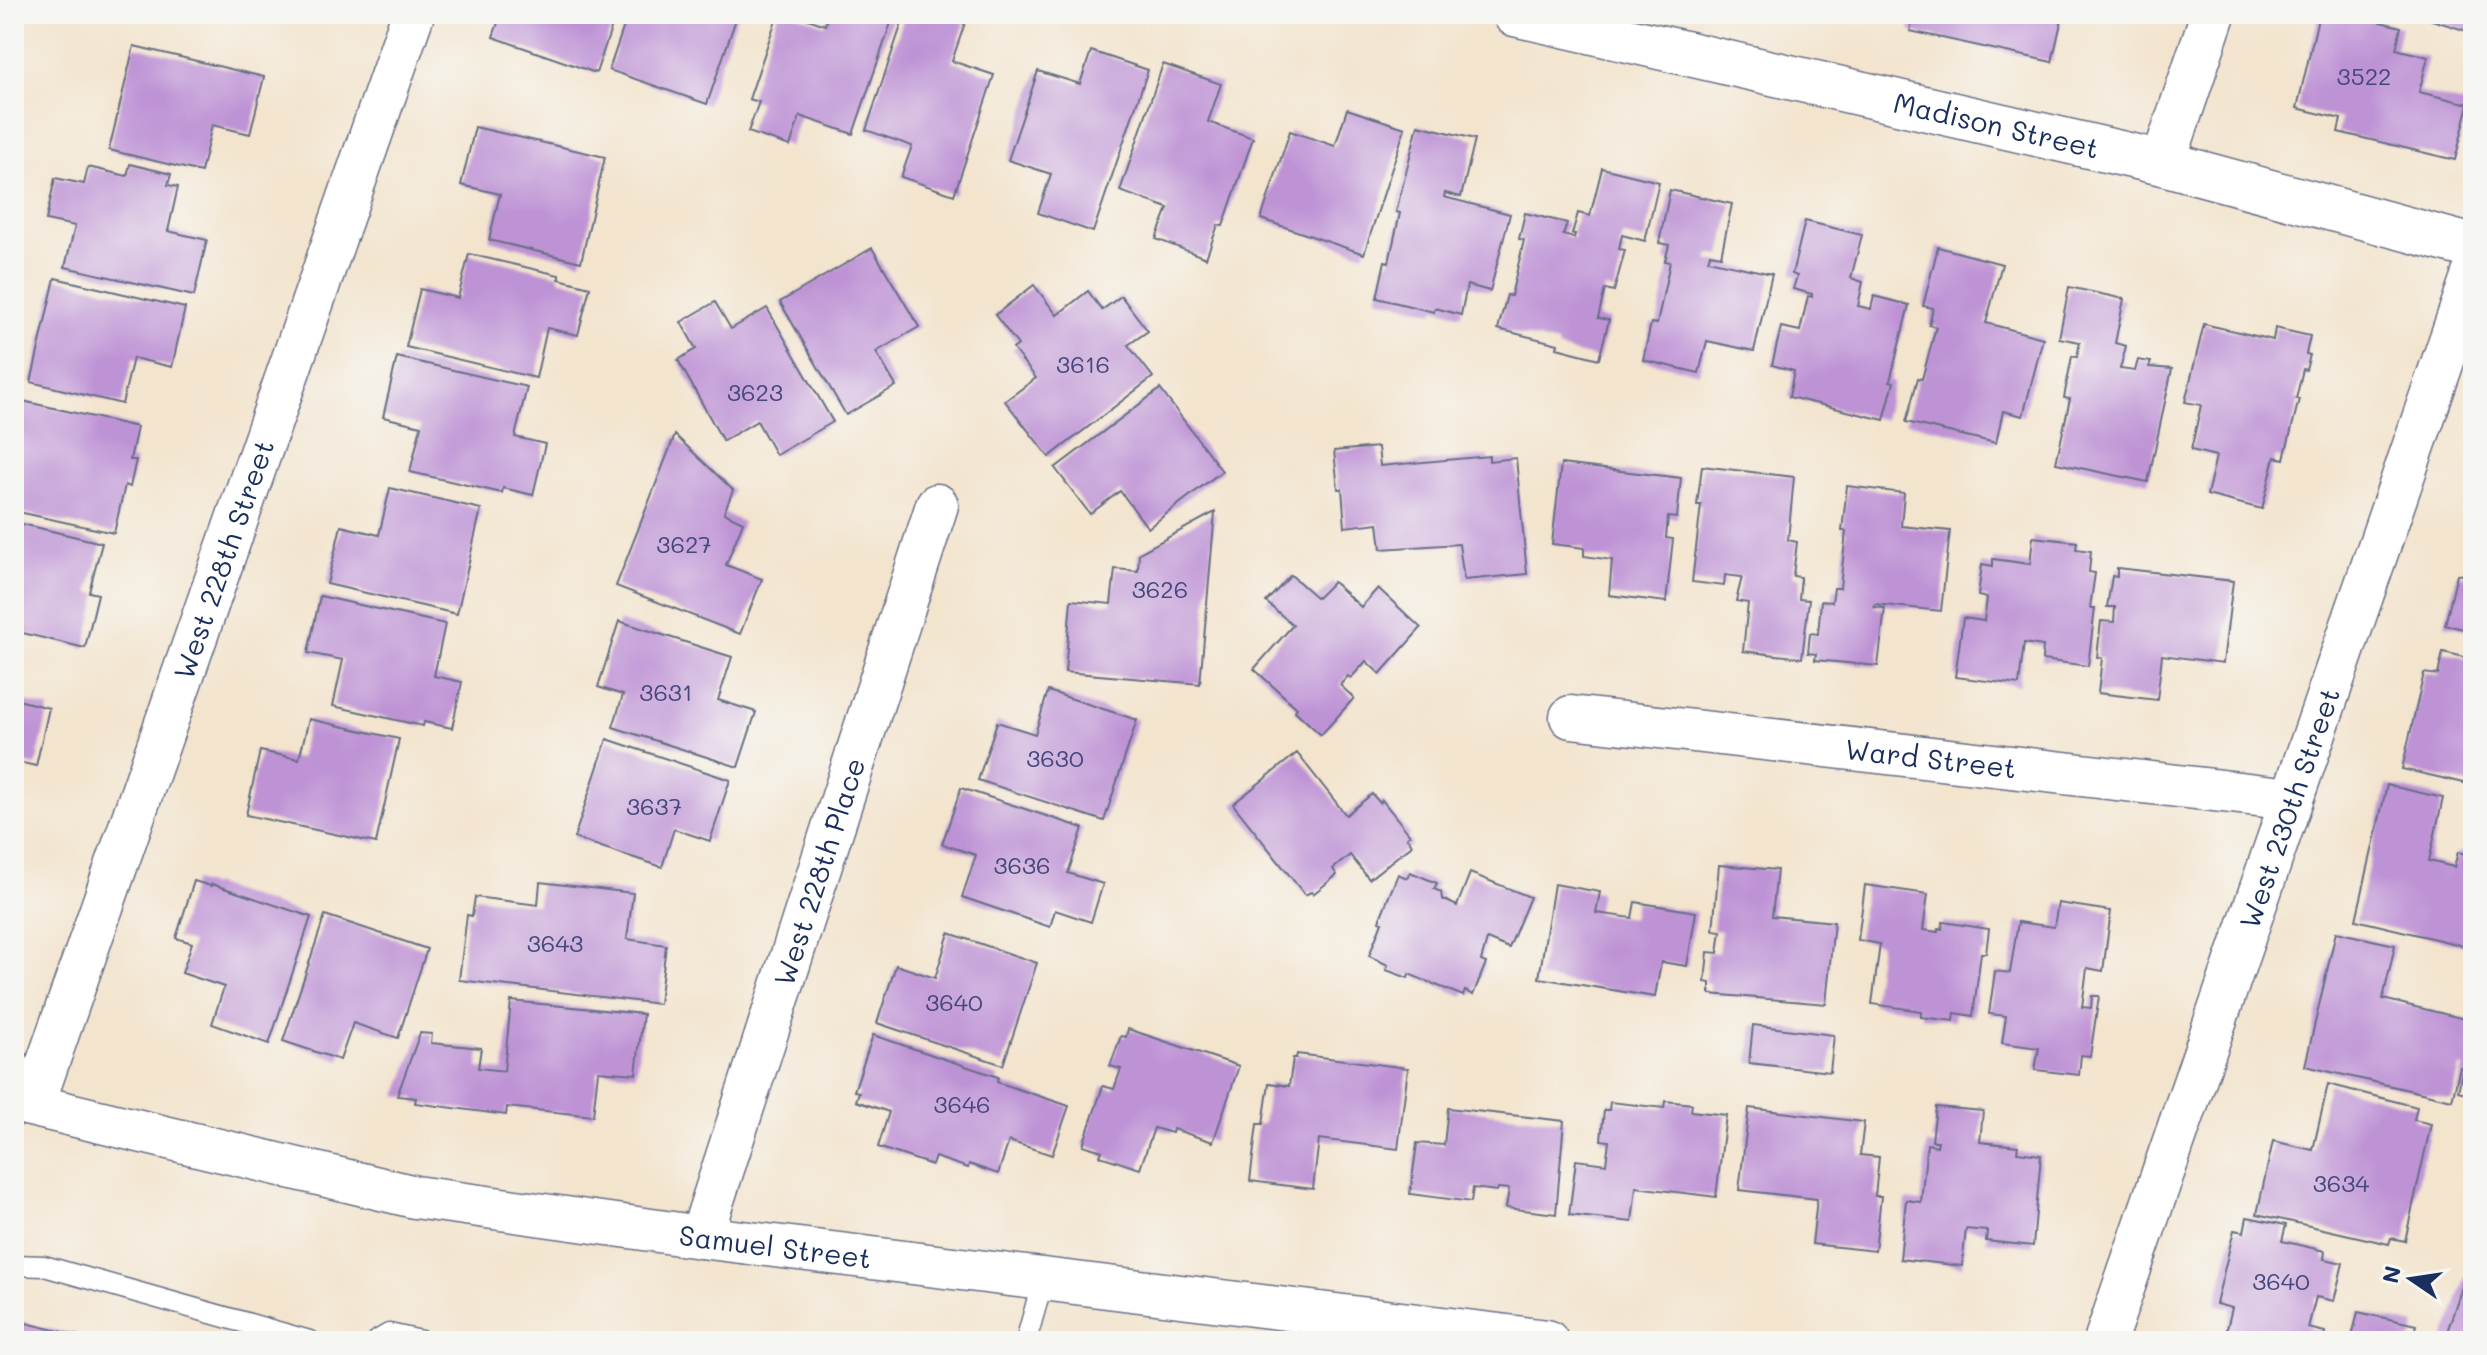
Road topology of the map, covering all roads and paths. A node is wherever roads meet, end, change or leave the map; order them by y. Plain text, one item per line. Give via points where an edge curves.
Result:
1 (413, 14) edge
2 (2213, 14) edge
3 (1541, 17) edge
4 (2163, 163) junction
5 (2473, 247) edge
6 (2473, 274) edge
7 (937, 505) dead end
8 (1571, 717) dead end
9 (2292, 799) junction
10 (24, 1103) edge
11 (701, 1237) junction
12 (14, 1265) edge
13 (1043, 1280) junction
14 (310, 1341) edge
15 (377, 1341) edge
16 (421, 1341) edge
17 (1026, 1341) edge
18 (1547, 1341) edge
19 (2105, 1341) edge

1 - 10 street, West 228th Street
2 - 4 street
3 - 4 street, Madison Street
4 - 5 street, Madison Street
6 - 9 street, West 230th Street
7 - 11 street, West 228th Place
8 - 9 street, Ward Street
9 - 19 street, West 230th Street
10 - 11 street, Samuel Street via 415,1197
11 - 13 street, Samuel Street
12 - 14 lane via 44,1266
13 - 17 lane
13 - 18 street, Samuel Street
15 - 16 lane via 389,1334

